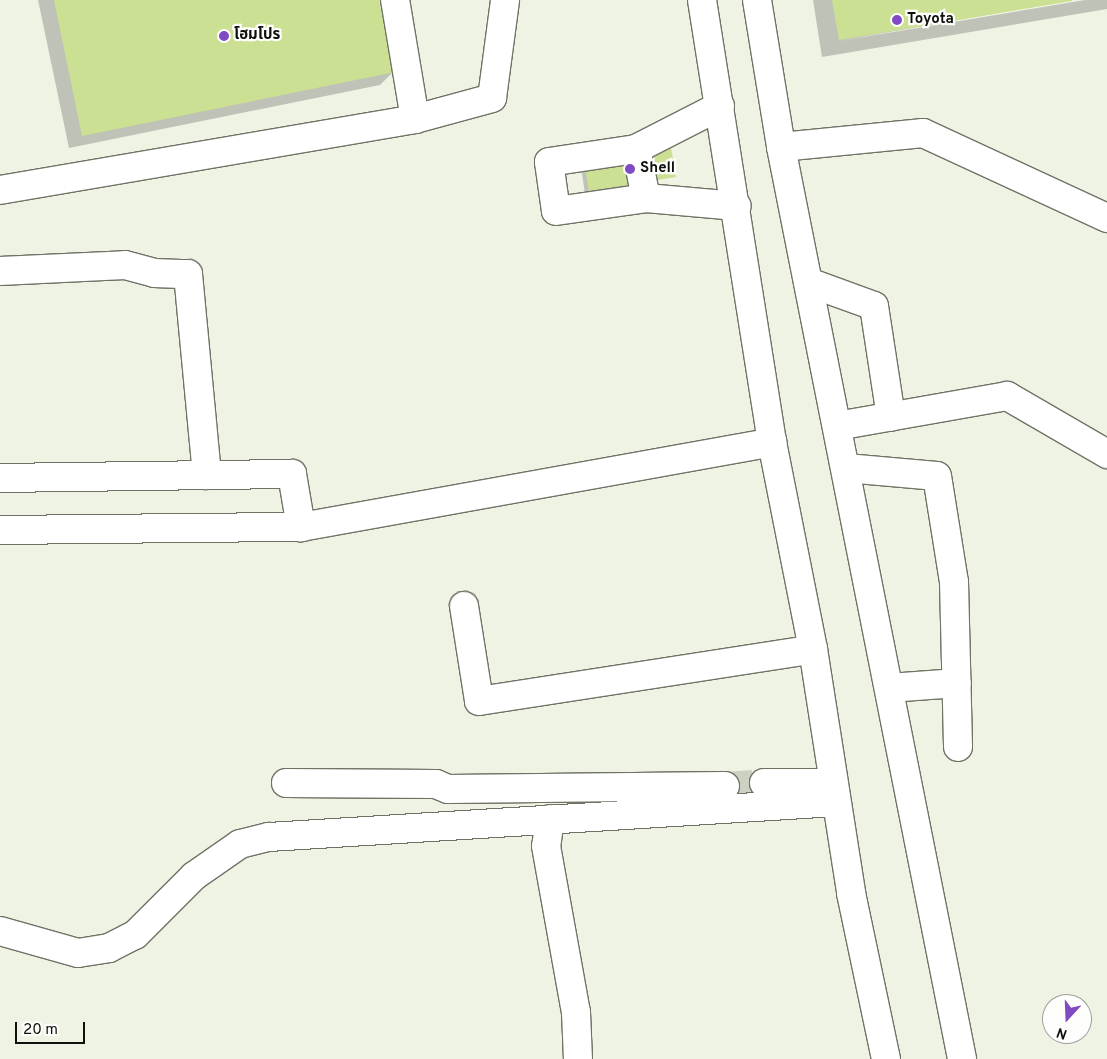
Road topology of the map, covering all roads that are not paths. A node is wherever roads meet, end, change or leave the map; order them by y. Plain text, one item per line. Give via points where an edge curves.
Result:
1 (395, 0) edge
2 (505, 0) edge
3 (702, 0) edge
4 (757, 0) edge
5 (720, 106) junction
6 (415, 119) junction
7 (781, 148) junction
8 (636, 149) junction
9 (0, 190) edge
10 (646, 198) junction
11 (737, 206) junction
12 (1107, 218) edge
13 (0, 271) edge
14 (808, 282) junction
15 (891, 417) junction
16 (837, 426) junction
17 (772, 442) junction
18 (1107, 454) edge
19 (846, 468) junction
20 (207, 476) junction
21 (0, 478) edge
22 (301, 527) junction
23 (0, 530) edge
24 (464, 606) dead end
25 (813, 650) junction
26 (957, 683) junction
27 (889, 688) junction
28 (958, 747) dead end
29 (286, 783) dead end
30 (764, 783) tunnel mouth
31 (725, 786) tunnel mouth
32 (834, 793) junction
33 (550, 819) junction
34 (0, 932) edge
35 (578, 1059) edge
36 (886, 1059) edge
37 (962, 1059) edge

1 - 6 main road
2 - 6 main road via 492,98
3 - 5 main road
4 - 7 main road
5 - 8 main road
5 - 11 main road
6 - 9 main road
7 - 12 main road via 923,133
7 - 14 main road
8 - 10 main road
8 - 10 main road via 549,162 556,211
10 - 11 main road
11 - 17 main road
13 - 20 main road via 124,265 154,273 188,274
14 - 15 main road via 874,306
14 - 16 main road
15 - 16 main road
15 - 18 main road via 1007,396
16 - 19 main road
17 - 22 main road
17 - 25 main road
19 - 26 main road via 938,476 954,582
19 - 27 main road
20 - 21 main road
20 - 22 main road via 292,474
22 - 23 main road
24 - 25 main road via 479,701
25 - 32 main road
26 - 27 main road
26 - 28 main road
27 - 37 main road
29 - 31 main road via 436,784 448,789
30 - 32 main road
32 - 33 main road
32 - 36 main road
33 - 34 main road via 269,837 240,844 194,876 135,935 109,948 78,952
33 - 35 main road via 546,846 576,1012

